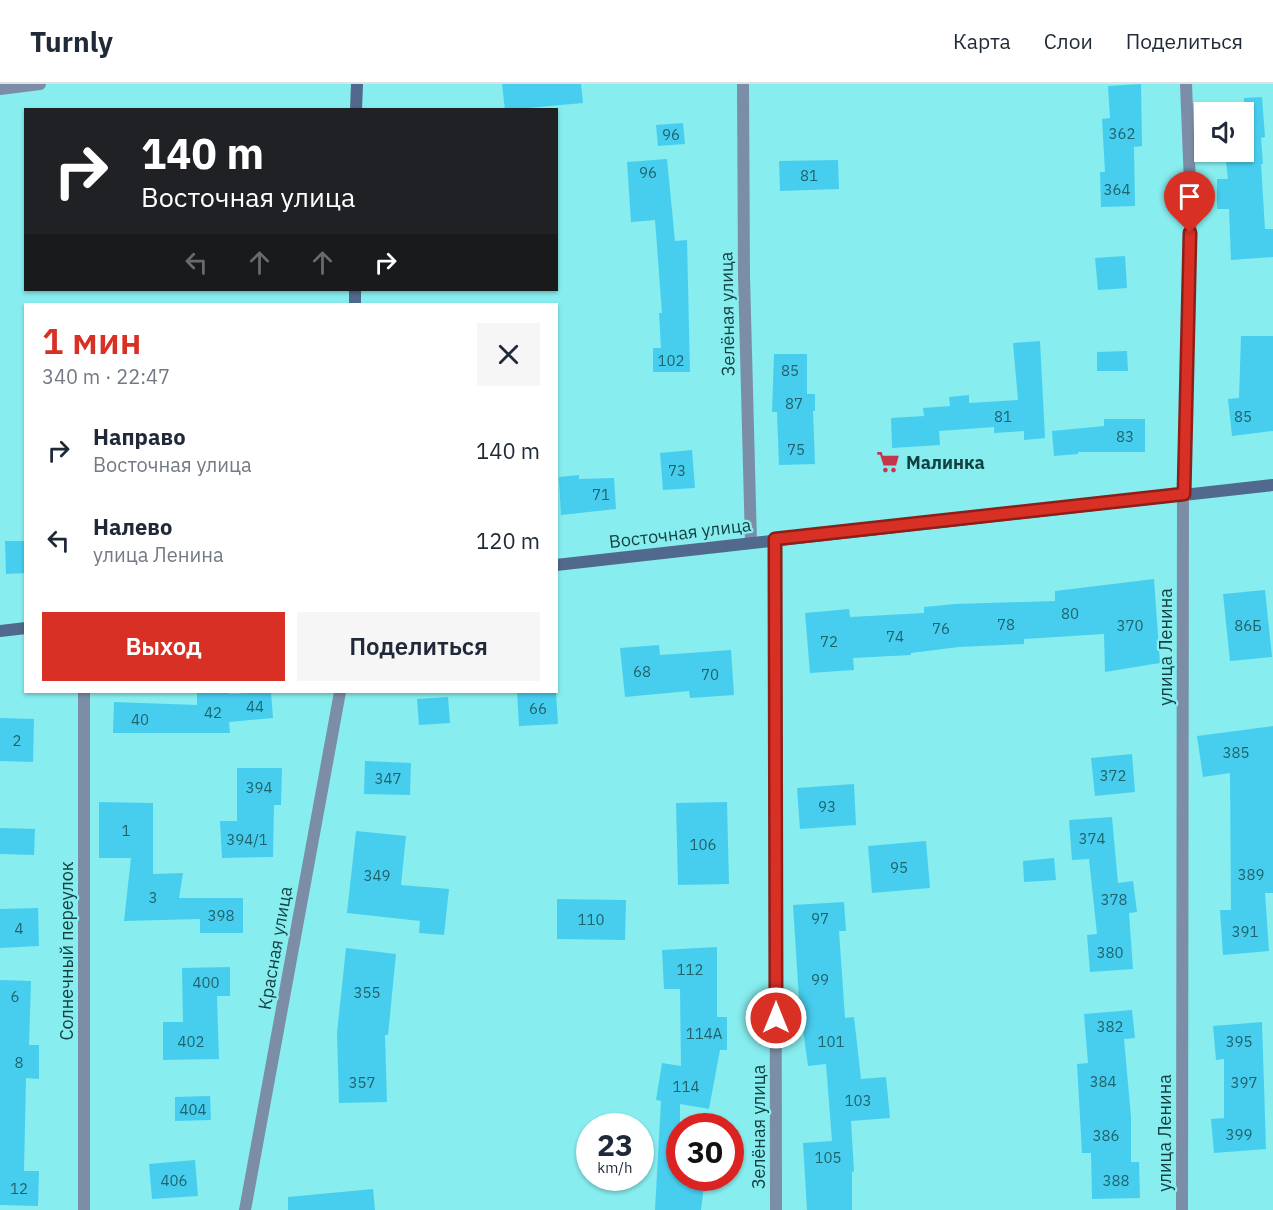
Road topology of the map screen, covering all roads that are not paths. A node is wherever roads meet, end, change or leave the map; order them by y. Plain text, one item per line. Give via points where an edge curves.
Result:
1 (40, 84) edge
2 (357, 84) edge
3 (743, 84) edge
4 (1186, 84) edge
5 (0, 89) edge
6 (356, 108) edge
7 (1273, 485) edge
8 (1184, 494) junction
9 (775, 539) junction
10 (751, 543) junction
11 (558, 566) edge
12 (24, 628) edge
13 (0, 631) edge
14 (84, 693) edge
15 (340, 693) edge
16 (84, 1210) edge
17 (245, 1210) edge
18 (776, 1210) edge
19 (1182, 1210) edge

1 - 5 street
2 - 6 street
3 - 10 street, Зелёная улица
4 - 8 street, улица Ленина via 1191,209
7 - 8 street, Восточная улица
8 - 9 street, Восточная улица
8 - 19 street, улица Ленина
9 - 10 street, Восточная улица
9 - 18 street, Зелёная улица
10 - 11 street, Восточная улица
12 - 13 street
14 - 16 street, Солнечный переулок
15 - 17 street, Красная улица

